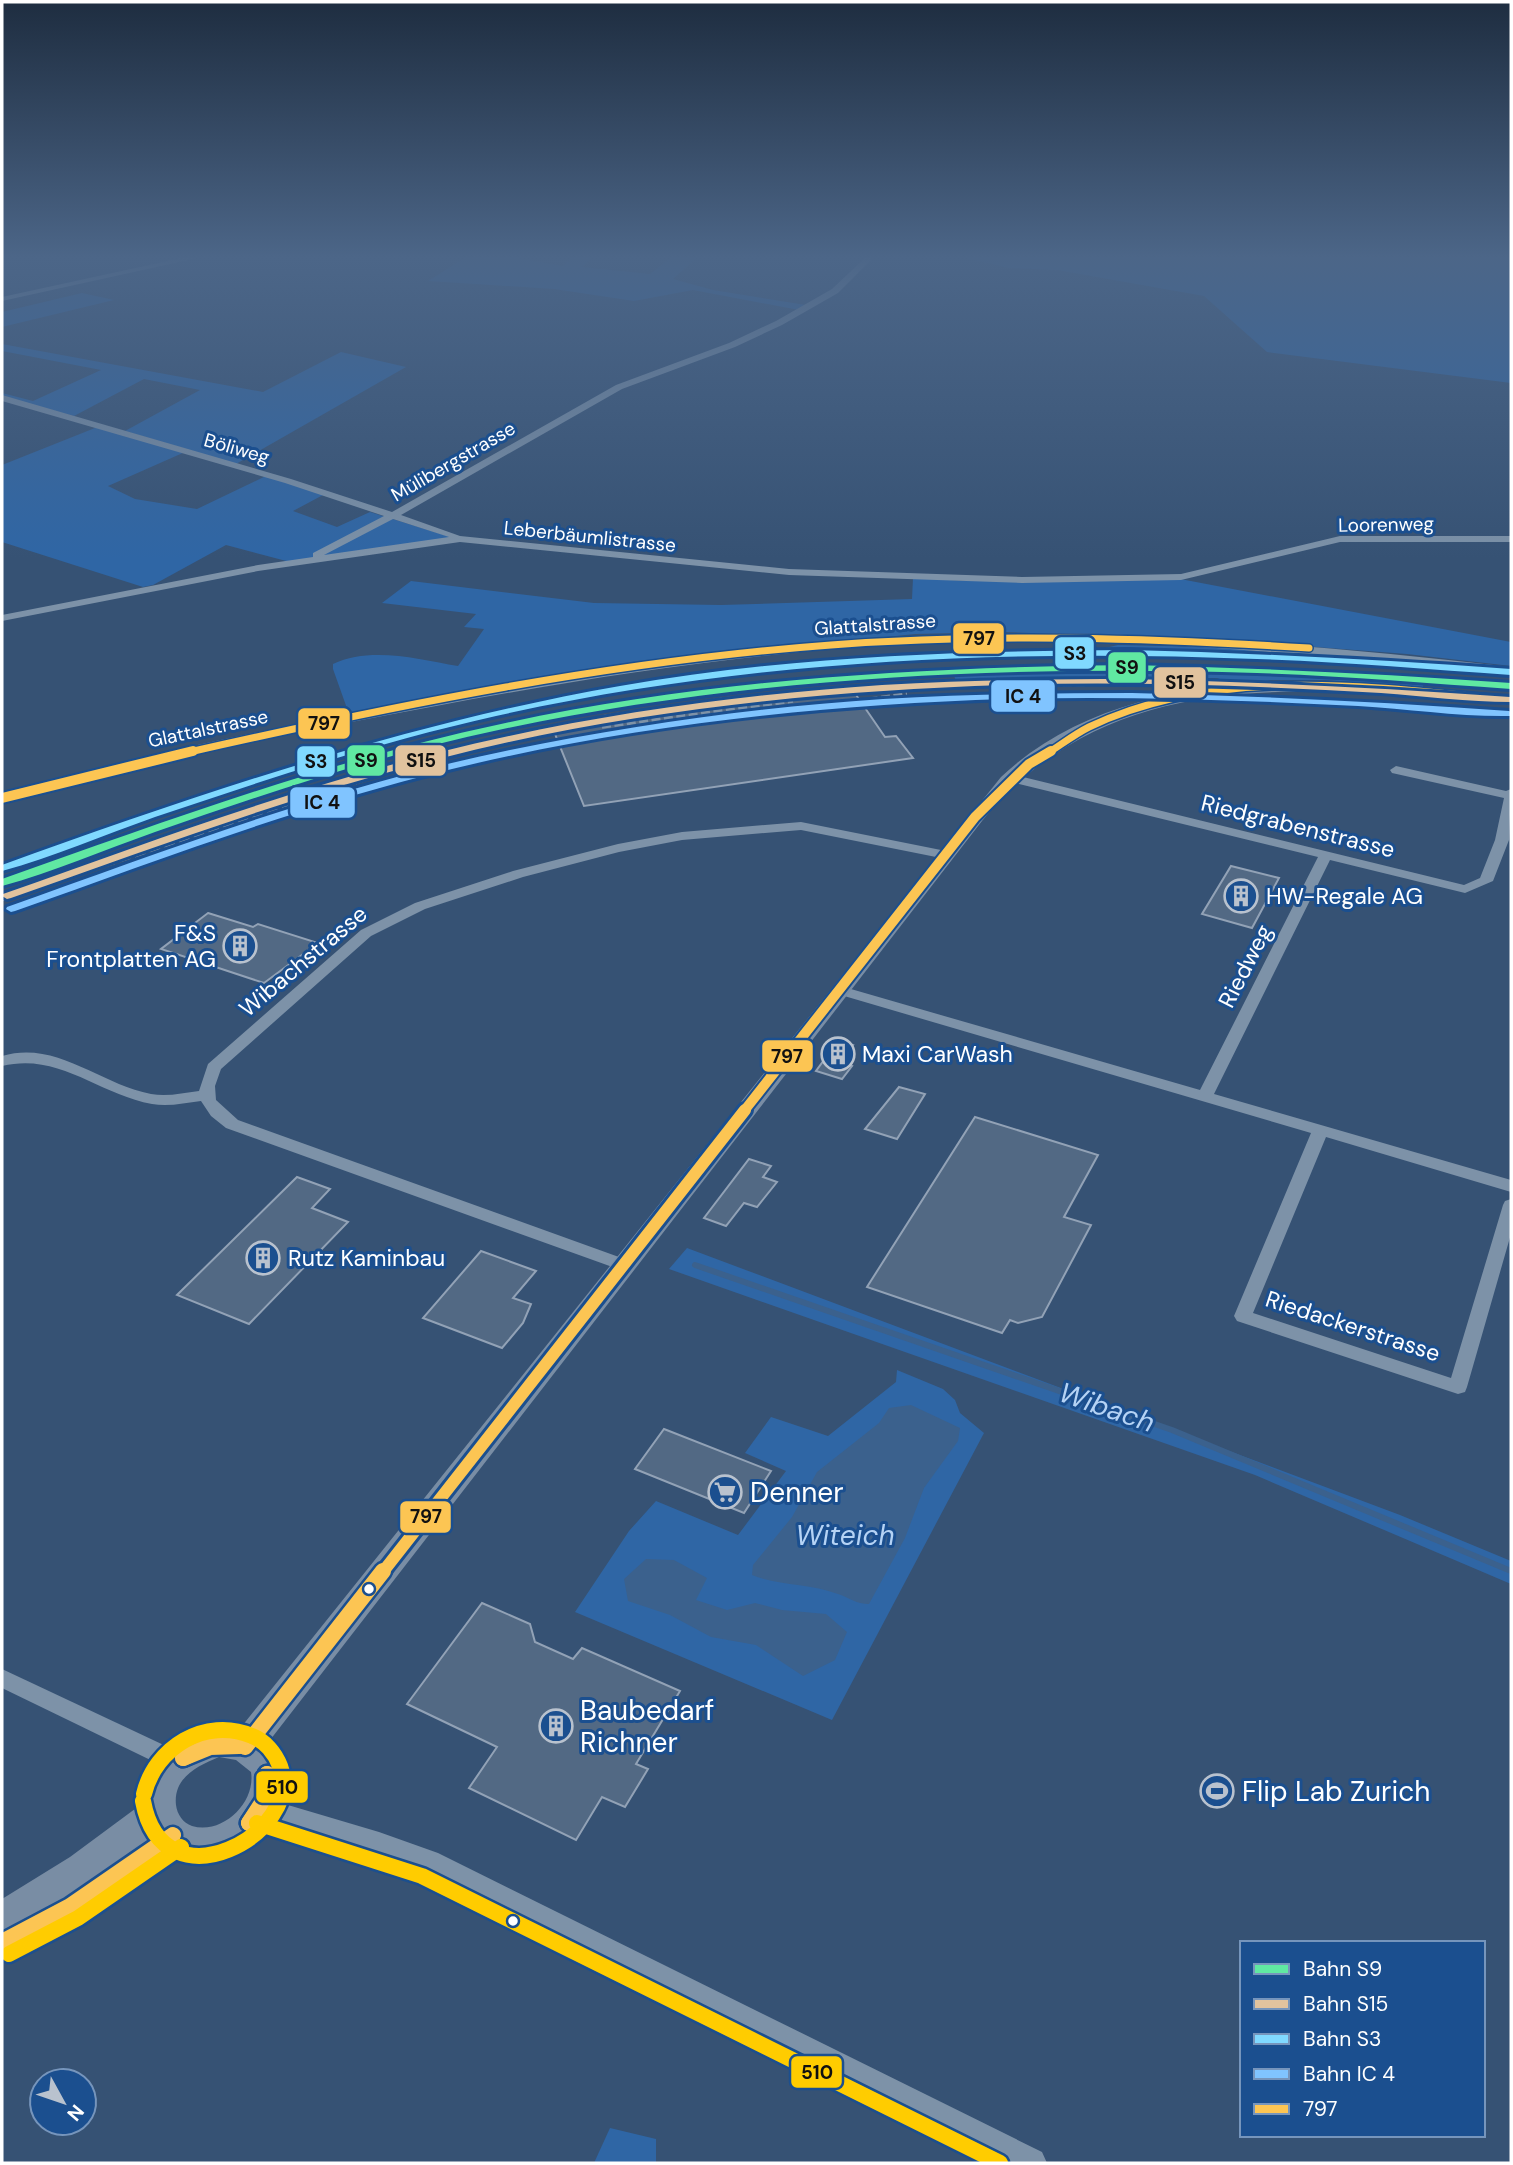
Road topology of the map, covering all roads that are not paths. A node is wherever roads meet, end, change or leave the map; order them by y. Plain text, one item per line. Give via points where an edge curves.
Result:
1 (702, 356) edge
2 (2, 398) edge
3 (390, 517) junction
4 (460, 539) junction
5 (1511, 539) edge
6 (307, 560) junction
7 (1181, 577) joint
8 (2, 618) edge
9 (1511, 671) edge
10 (1511, 699) edge
11 (1396, 769) dead end
12 (1011, 778) junction
13 (1511, 794) edge
14 (2, 798) edge
15 (946, 855) junction
16 (1326, 855) junction
17 (839, 990) junction
18 (2, 1061) edge
19 (205, 1095) junction
20 (1205, 1097) junction
21 (1320, 1131) junction
22 (1511, 1185) edge
23 (1511, 1205) edge
24 (624, 1265) junction
25 (2, 1678) edge
26 (246, 1747) junction
27 (177, 1762) junction
28 (261, 1810) junction
29 (165, 1823) junction
30 (2, 1918) edge
31 (2, 1942) edge
32 (1031, 2163) edge

1 - 3 street, Mülibergstrasse via 619,387
2 - 3 street, Böliweg via 276,478
3 - 4 street, Böliweg
3 - 6 street, Mülibergstrasse
4 - 6 street, Leberbäumlistrasse
4 - 7 street, Leberbäumlistrasse via 789,572 984,580
5 - 7 street, Loorenweg via 1340,540
6 - 8 street, Leberbäumlistrasse
9 - 14 street, Glattalstrasse via 1202,641 996,638 827,646 729,656 462,697 217,745
10 - 12 main road via 1347,687 1217,693 1161,703 1107,720 1044,752
11 - 13 street, Riedgrabenstrasse
12 - 15 main road
12 - 16 street, Riedgrabenstrasse
13 - 16 street, Riedgrabenstrasse via 1502,840 1486,881 1478,886 1465,889
15 - 17 main road
15 - 19 street, Wibachstrasse via 801,826 682,836 518,874 420,906 366,933 214,1067
16 - 20 street, Riedweg
17 - 20 street
17 - 24 main road
18 - 19 street via 23,1055 46,1060 151,1099
19 - 24 street via 215,1112 232,1124
20 - 21 street
21 - 22 street
21 - 23 street, Riedackerstrasse via 1243,1316 1458,1387
24 - 26 main road
25 - 27 street
26 - 27 main road via 204,1746
26 - 28 main road via 265,1766 269,1780
27 - 29 main road via 161,1786
28 - 29 main road via 236,1833 219,1840 187,1841
28 - 32 street via 428,1863
29 - 30 main road via 122,1843
29 - 31 main road via 70,1906

